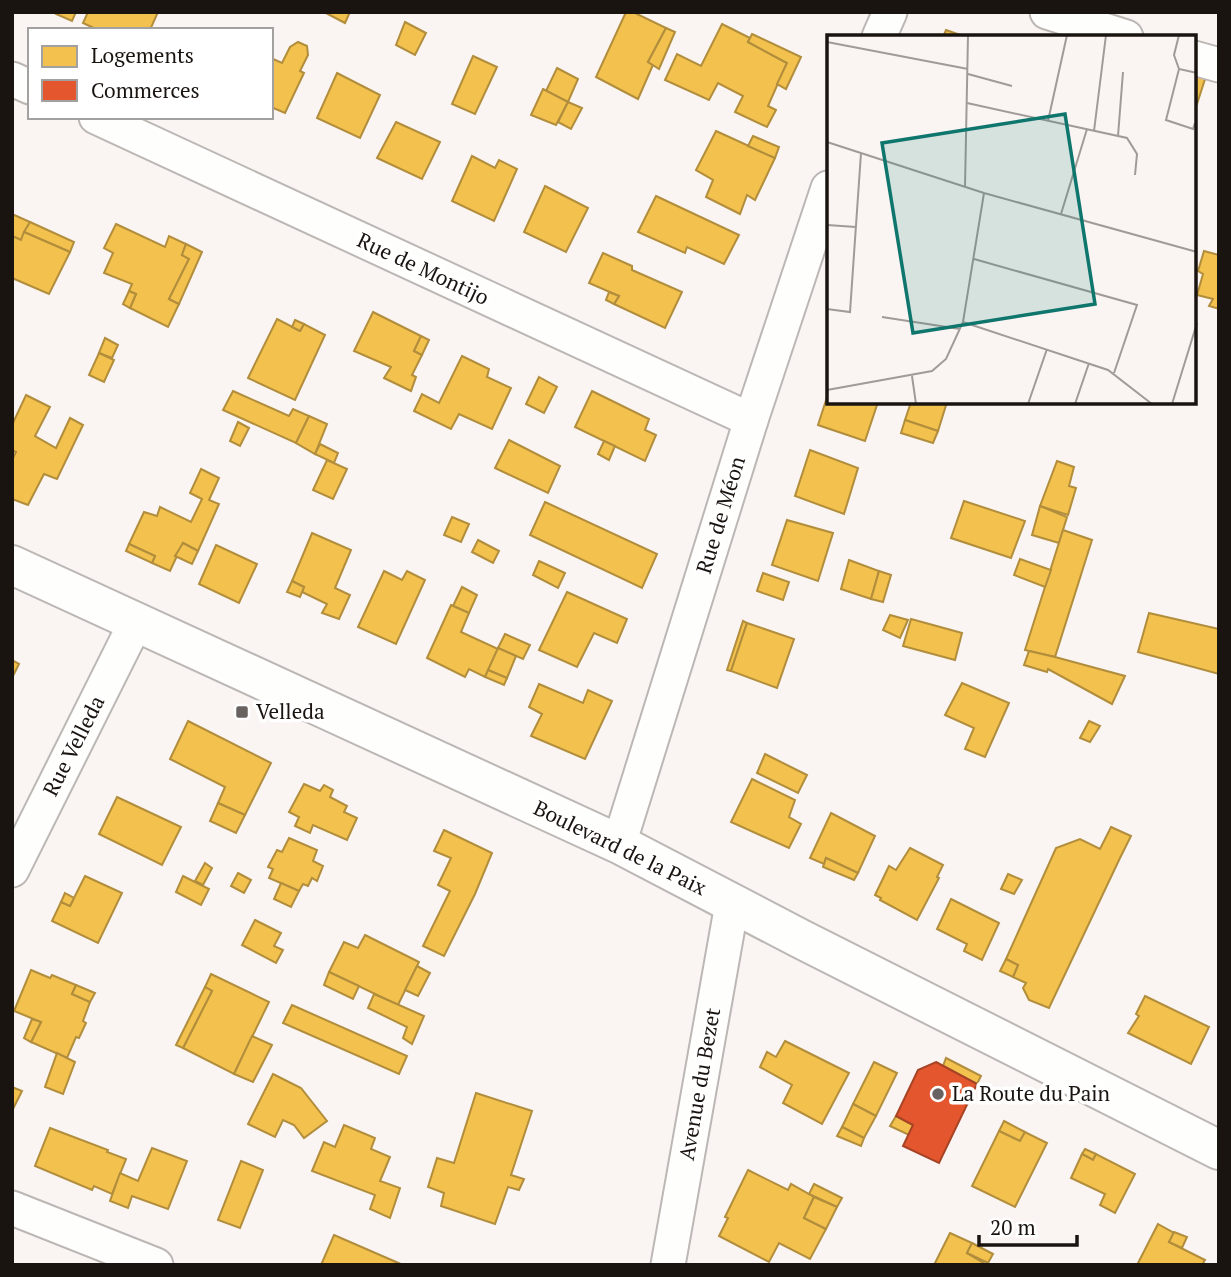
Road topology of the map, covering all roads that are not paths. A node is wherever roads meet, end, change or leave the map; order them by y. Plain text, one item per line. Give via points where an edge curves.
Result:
1 (1047, 12) edge
2 (1120, 35) edge
3 (1196, 59) edge
4 (1219, 65) edge
5 (12, 79) edge
6 (28, 86) edge
7 (100, 119) edge
8 (827, 191) edge
9 (751, 421) junction
10 (12, 565) edge
11 (136, 622) junction
12 (619, 844) junction
13 (12, 870) edge
14 (733, 904) junction
15 (1219, 1150) edge
16 (12, 1208) edge
17 (118, 1258) edge
18 (156, 1265) edge
19 (668, 1265) edge

1 - 2 street
3 - 4 street
5 - 6 street
7 - 9 street, Rue de Montijo
8 - 9 street, Rue de Méon
9 - 12 street, Rue de Méon
10 - 11 main road, Boulevard de la Paix
11 - 12 main road, Boulevard de la Paix
11 - 13 street, Rue Velleda
12 - 14 main road, Boulevard de la Paix
14 - 15 main road, Boulevard de la Paix
14 - 19 street, Avenue du Bezet
16 - 17 street
17 - 18 street

